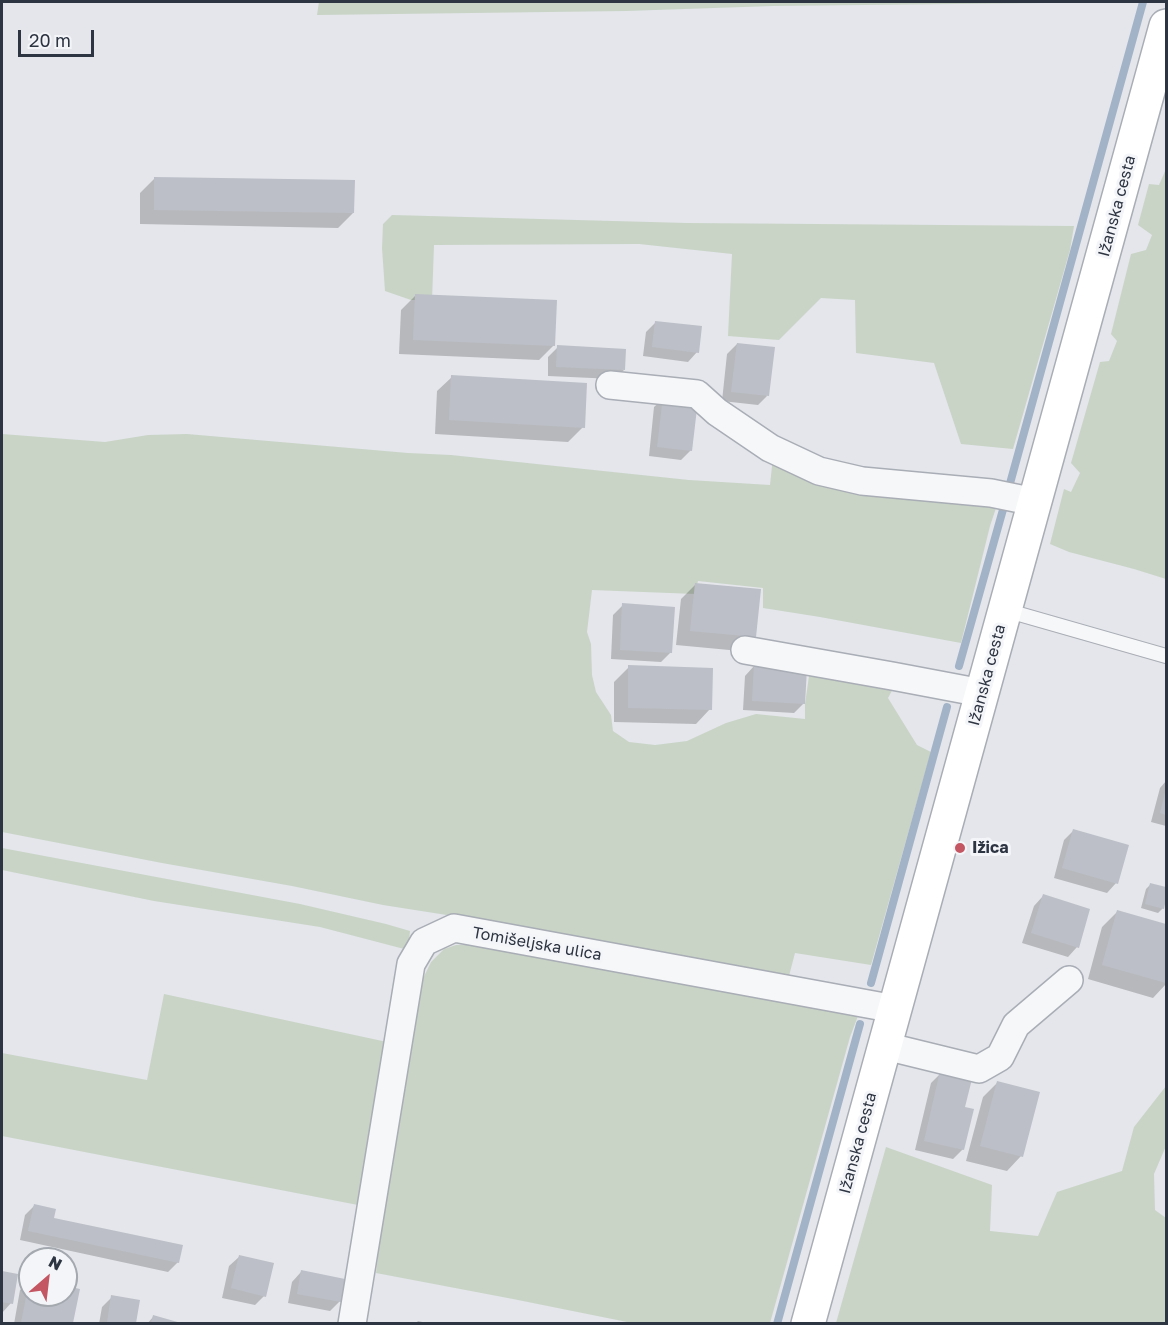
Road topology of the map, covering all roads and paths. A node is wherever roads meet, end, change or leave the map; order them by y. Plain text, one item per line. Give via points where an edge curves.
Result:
1 (1167, 26) edge
2 (610, 385) dead end
3 (1035, 502) junction
4 (1005, 610) junction
5 (745, 650) dead end
6 (1167, 656) edge
7 (982, 693) junction
8 (1069, 980) dead end
9 (895, 1009) junction
10 (885, 1046) junction
11 (352, 1323) edge
12 (808, 1323) edge

1 - 3 street, Ižanska cesta
2 - 3 street via 697,394 770,448 819,471 862,481 991,493
3 - 4 street, Ižanska cesta
4 - 6 lane
4 - 7 street, Ižanska cesta
5 - 7 street
7 - 9 street, Ižanska cesta
8 - 10 street via 1016,1025 1000,1057 979,1069
9 - 10 street, Ižanska cesta
9 - 11 street, Tomišeljska ulica via 454,928 424,942 411,964
10 - 12 street, Ižanska cesta

